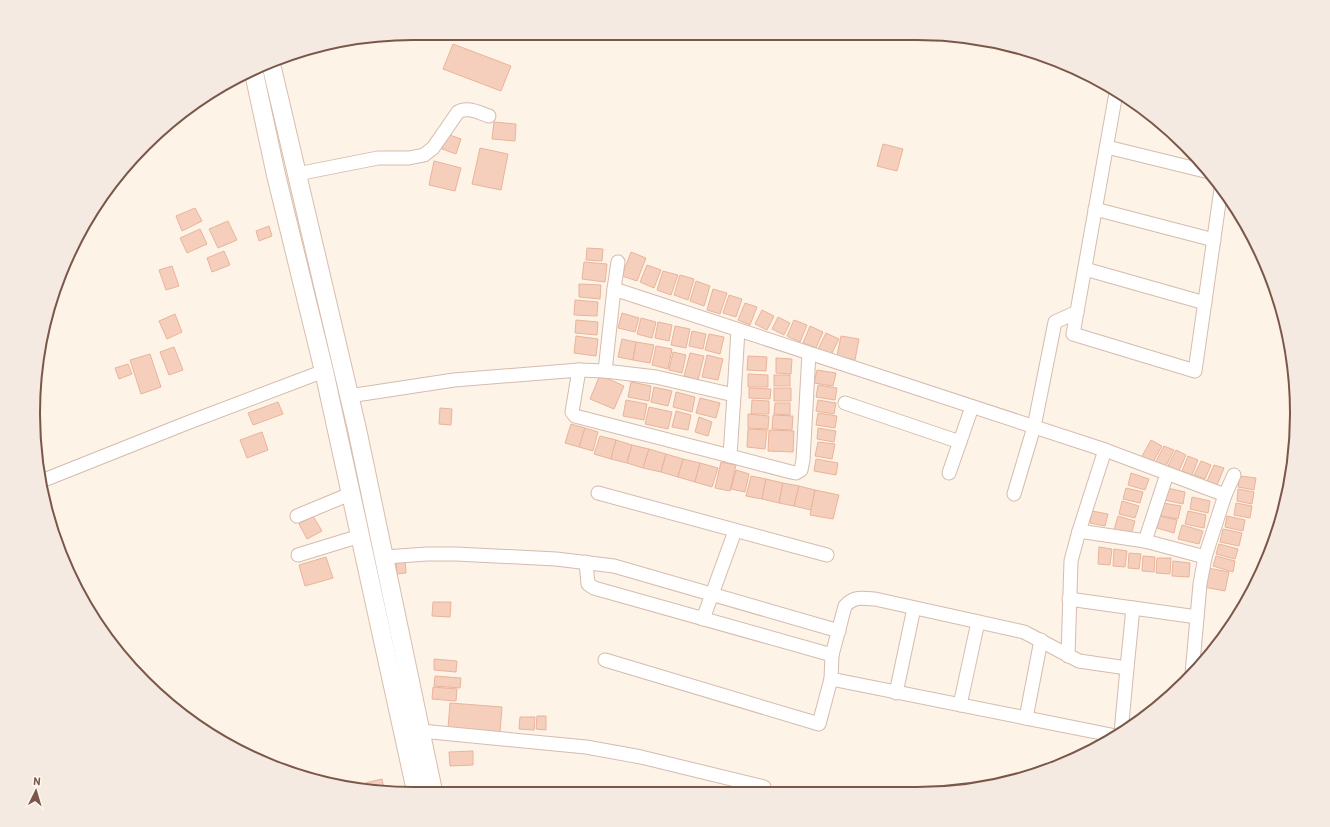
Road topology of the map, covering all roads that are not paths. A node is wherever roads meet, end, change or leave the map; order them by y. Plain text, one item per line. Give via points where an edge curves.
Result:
1 (272, 68) edge
2 (255, 76) edge
3 (1115, 98) edge
4 (489, 116) dead end
5 (1107, 147) junction
6 (1199, 170) edge
7 (296, 174) junction
8 (1220, 196) edge
9 (1096, 209) junction
10 (1214, 240) junction
11 (618, 262) dead end
12 (1085, 269) junction
13 (614, 289) junction
14 (1205, 303) junction
15 (1077, 312) junction
16 (738, 330) junction
17 (809, 353) junction
18 (579, 370) junction
19 (324, 371) junction
20 (605, 371) junction
21 (734, 395) junction
22 (349, 396) junction
23 (845, 403) dead end
24 (972, 407) junction
25 (1034, 427) junction
26 (960, 442) junction
27 (1105, 450) junction
28 (730, 456) junction
29 (949, 473) dead end
30 (1167, 474) junction
31 (1234, 475) dead end
32 (46, 479) edge
33 (350, 494) junction
34 (598, 494) dead end
35 (1014, 494) dead end
36 (1225, 495) junction
37 (297, 516) dead end
38 (735, 531) junction
39 (1079, 531) junction
40 (360, 536) junction
41 (1145, 541) junction
42 (298, 555) dead end
43 (827, 555) dead end
44 (385, 557) junction
45 (1205, 557) junction
46 (586, 562) junction
47 (712, 594) junction
48 (1069, 600) junction
49 (914, 608) junction
50 (1133, 608) junction
51 (1197, 617) junction
52 (704, 619) junction
53 (978, 622) junction
54 (839, 631) junction
55 (1041, 640) junction
56 (832, 654) junction
57 (1068, 656) junction
58 (604, 660) dead end
59 (1193, 665) edge
60 (1128, 668) junction
61 (831, 679) junction
62 (896, 693) junction
63 (960, 705) junction
64 (1026, 718) junction
65 (1122, 725) edge
66 (420, 731) junction
67 (1107, 734) edge
68 (415, 787) edge
69 (432, 787) edge
70 (764, 787) dead end

1 - 7 street
2 - 19 street
3 - 5 street
4 - 7 street via 467,108 462,109 433,148 418,157 378,158
5 - 6 street
5 - 9 street
7 - 22 street
8 - 10 street
9 - 10 street
9 - 12 street
10 - 14 street
11 - 13 street
12 - 14 street
12 - 15 street
13 - 16 street
13 - 20 street
14 - 15 street via 1195,371 1073,334
15 - 25 street via 1055,322
16 - 17 street
16 - 21 street
17 - 24 street
17 - 28 street via 801,470 796,473
18 - 20 street
18 - 22 street via 454,380
18 - 28 street via 572,412 575,416
19 - 32 street
19 - 33 street
20 - 21 street via 656,377
21 - 28 street
22 - 44 street
23 - 26 street
24 - 25 street
24 - 26 street
25 - 27 street
25 - 35 street
26 - 29 street
27 - 30 street
27 - 39 street
30 - 36 street
30 - 41 street
31 - 36 street
33 - 37 street
33 - 40 street
34 - 38 street
36 - 45 street
38 - 43 street
38 - 47 street
39 - 41 street
39 - 48 street via 1071,561
40 - 42 street
40 - 68 street
41 - 45 street
44 - 46 street via 456,554
44 - 66 street
45 - 51 street
46 - 47 street via 614,566
46 - 52 street via 586,580 594,588
47 - 52 street
47 - 54 street
48 - 50 street
48 - 57 street
49 - 53 street
49 - 54 street via 859,598 845,606
49 - 62 street
50 - 51 street
50 - 60 street
51 - 59 street
52 - 56 street
53 - 55 street via 1024,632
53 - 63 street
54 - 56 street
55 - 57 street
55 - 64 street
56 - 61 street
57 - 60 street via 1089,663
58 - 61 street via 819,724
60 - 65 street
61 - 62 street
62 - 63 street
63 - 64 street
64 - 67 street
66 - 69 street
66 - 70 street via 586,747 641,757

